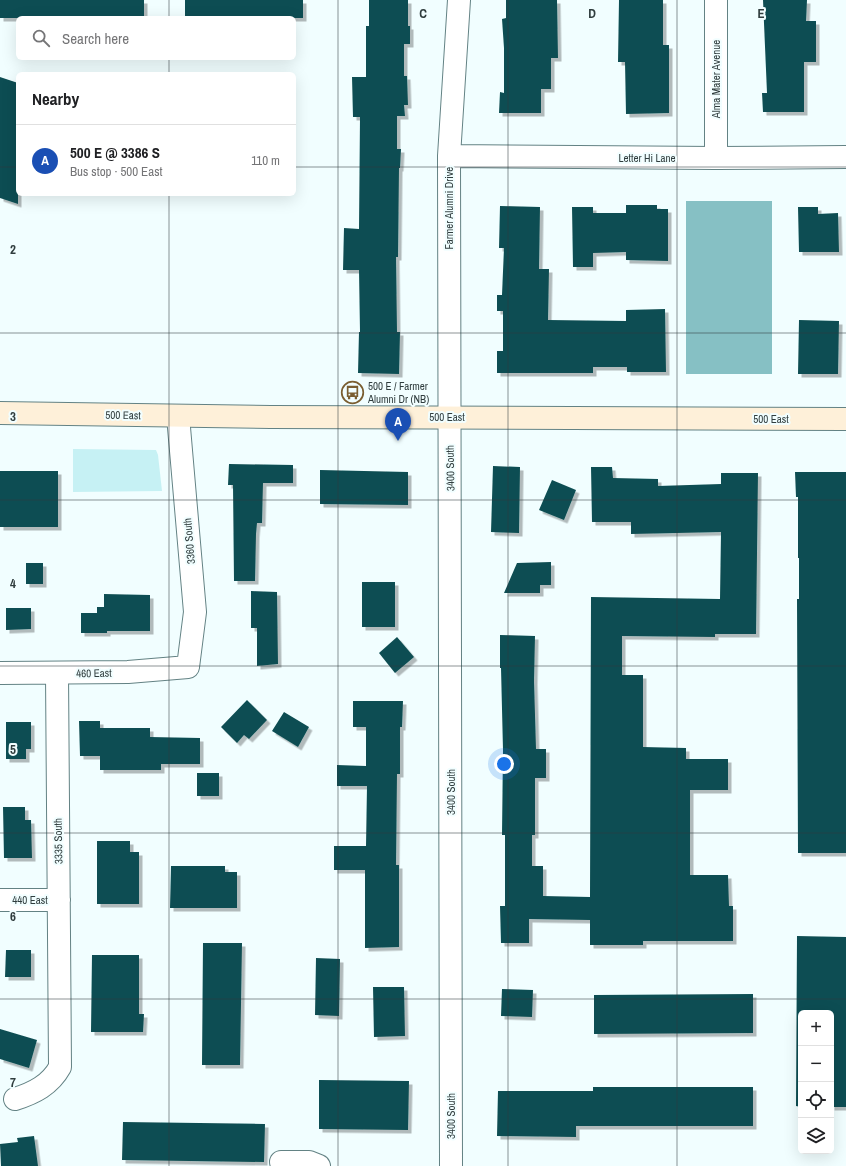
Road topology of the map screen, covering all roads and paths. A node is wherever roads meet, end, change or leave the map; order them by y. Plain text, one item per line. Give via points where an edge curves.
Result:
1 (459, 0) edge
2 (716, 0) edge
3 (449, 156) junction
4 (846, 157) edge
5 (716, 158) junction
6 (0, 413) edge
7 (178, 416) junction
8 (449, 417) junction
9 (846, 419) edge
10 (188, 667) joint
11 (0, 673) edge
12 (57, 674) junction
13 (0, 900) edge
14 (59, 900) junction
15 (15, 1099) dead end
16 (280, 1162) dead end
17 (319, 1166) edge
18 (451, 1166) edge

1 - 3 street, Farmer Alumni Drive
2 - 5 street, Alma Mater Avenue
3 - 5 street, Letter Hi Lane
3 - 8 street, Farmer Alumni Drive
4 - 5 street, Letter Hi Lane
6 - 7 street, 500 East
7 - 8 street, 500 East
7 - 10 street, 3360 South via 195,612
8 - 9 street, 500 East
8 - 18 street, 3400 South
10 - 12 street, 460 East
11 - 12 street, 460 East
12 - 14 street, 3335 South
13 - 14 street, 440 East
14 - 15 street, 3335 South via 60,1067 54,1077 35,1092
16 - 17 street via 309,1162

